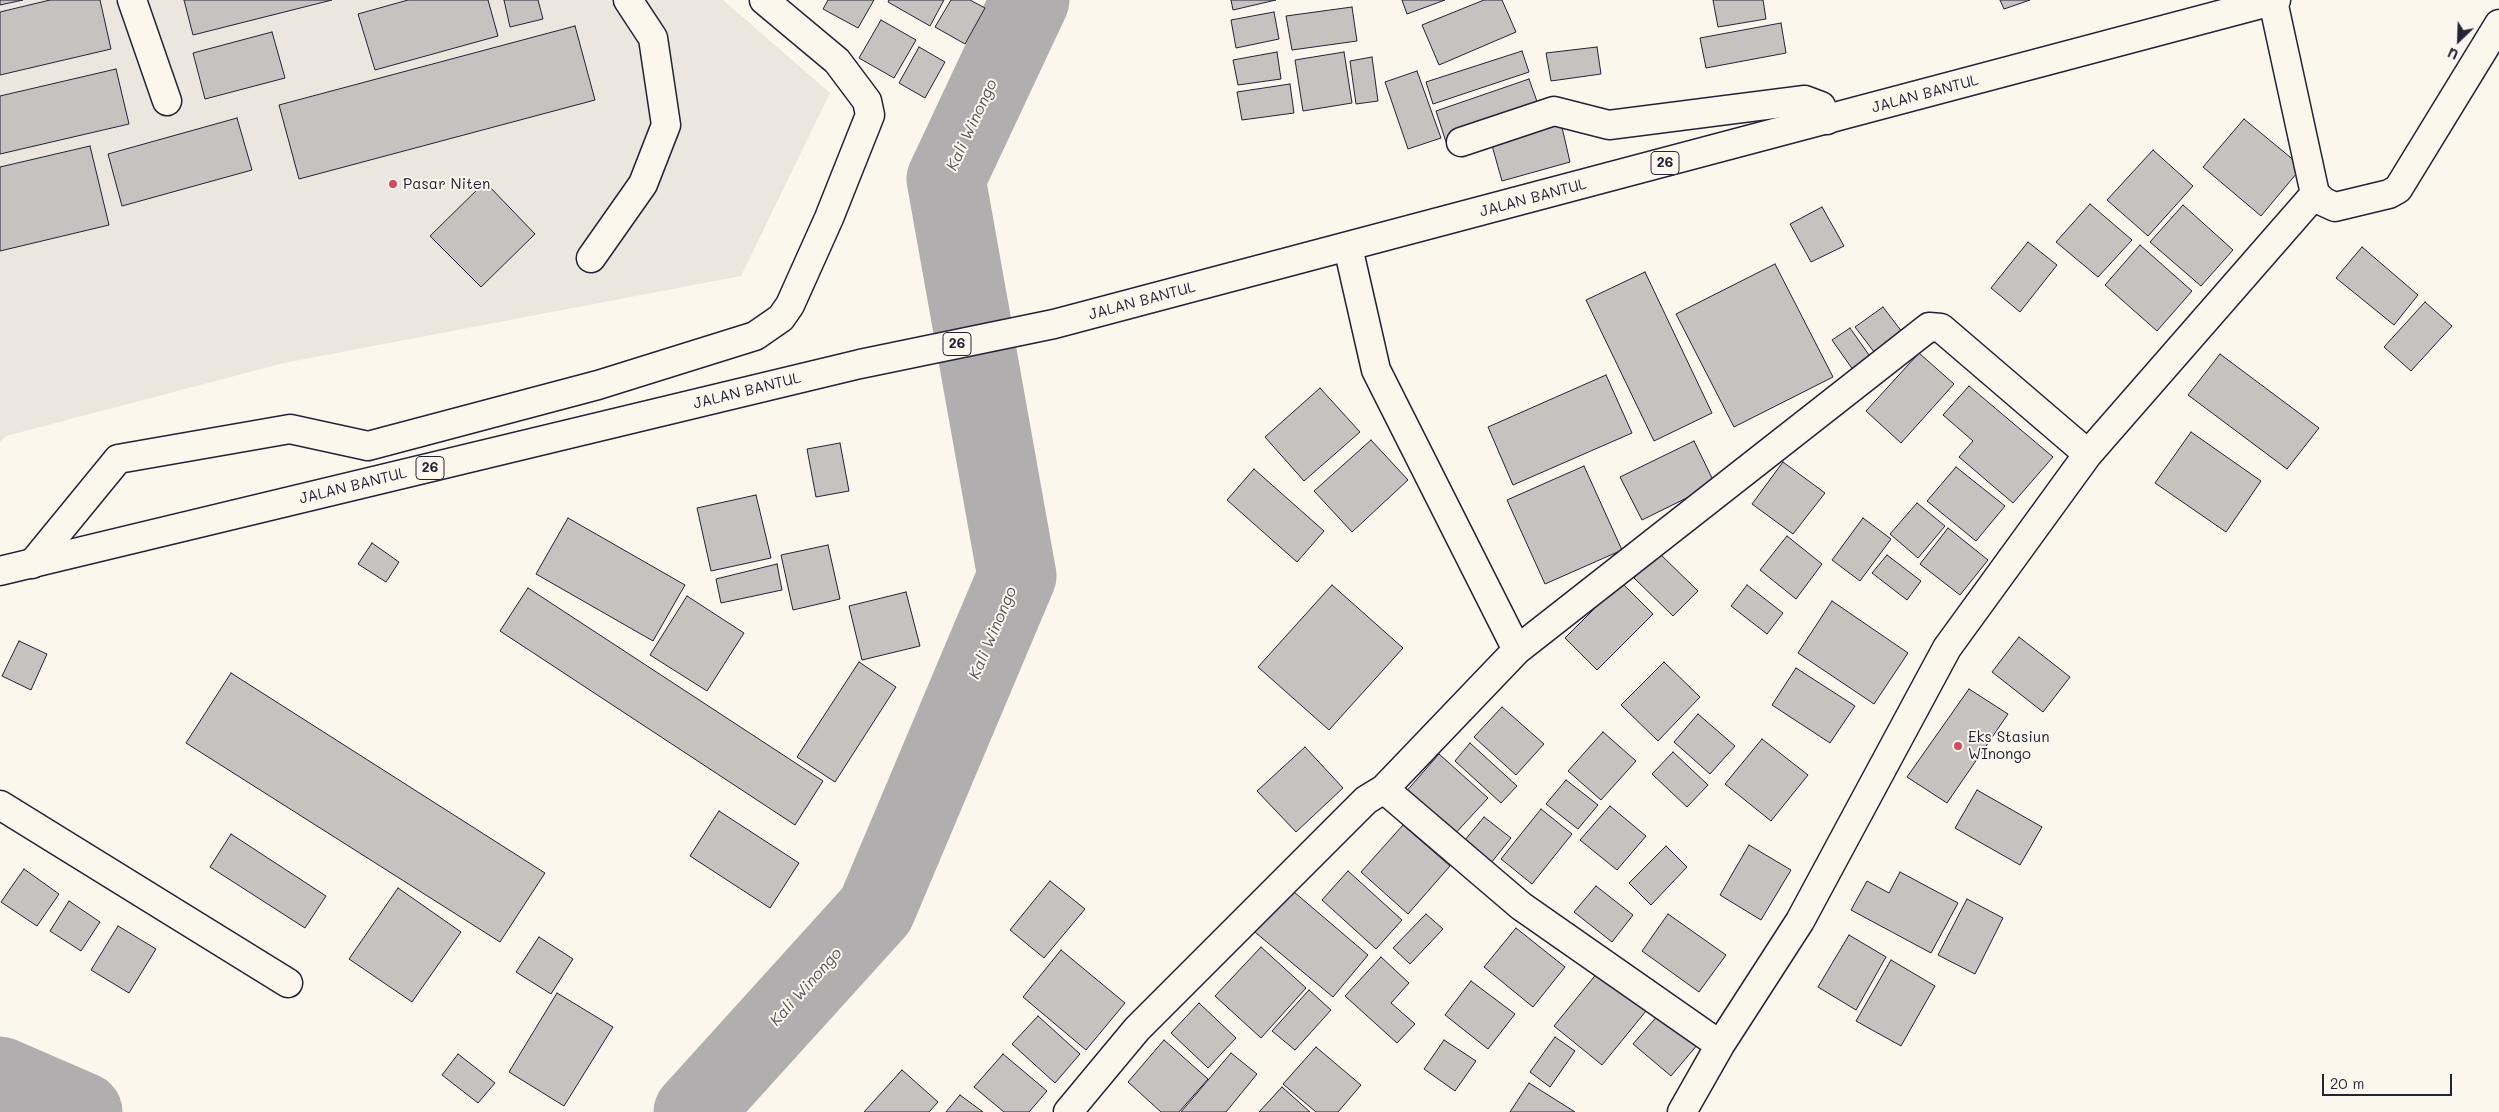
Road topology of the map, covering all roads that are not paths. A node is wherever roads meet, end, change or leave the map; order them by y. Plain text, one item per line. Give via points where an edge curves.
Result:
1 (132, 0) edge
2 (628, 0) edge
3 (764, 0) edge
4 (2275, 0) edge
5 (2499, 24) edge
6 (167, 101) dead end
7 (1827, 120) junction
8 (1461, 142) dead end
9 (2315, 194) junction
10 (1348, 247) junction
11 (591, 258) dead end
12 (368, 446) junction
13 (2088, 454) junction
14 (373, 482) junction
15 (32, 564) junction
16 (0, 571) edge
17 (1516, 650) junction
18 (1384, 789) junction
19 (0, 805) edge
20 (288, 983) dead end
21 (1720, 1045) junction
22 (1068, 1112) edge
23 (1682, 1112) edge

1 - 6 street
2 - 11 street via 653,38 666,125 642,184
3 - 12 street via 837,61 867,101 870,115 829,218 781,318 755,336 598,385
4 - 7 street, JALAN BANTUL / 26
4 - 9 street
5 - 9 street via 2398,189 2335,206
7 - 8 street via 1821,106 1804,100 1609,125 1554,111
7 - 10 street, JALAN BANTUL / 26
9 - 13 street
10 - 14 street, JALAN BANTUL / 26 via 1054,324 860,364
10 - 17 street via 1376,370
12 - 14 street
12 - 15 street via 290,429 118,459
13 - 17 street via 1941,328 1929,327
13 - 21 street via 1946,648 1800,921
14 - 15 street, JALAN BANTUL / 26
15 - 16 street, JALAN BANTUL / 26
17 - 18 street
18 - 21 street via 1521,906
18 - 22 street via 1366,800 1137,1029
19 - 20 street
21 - 23 street

